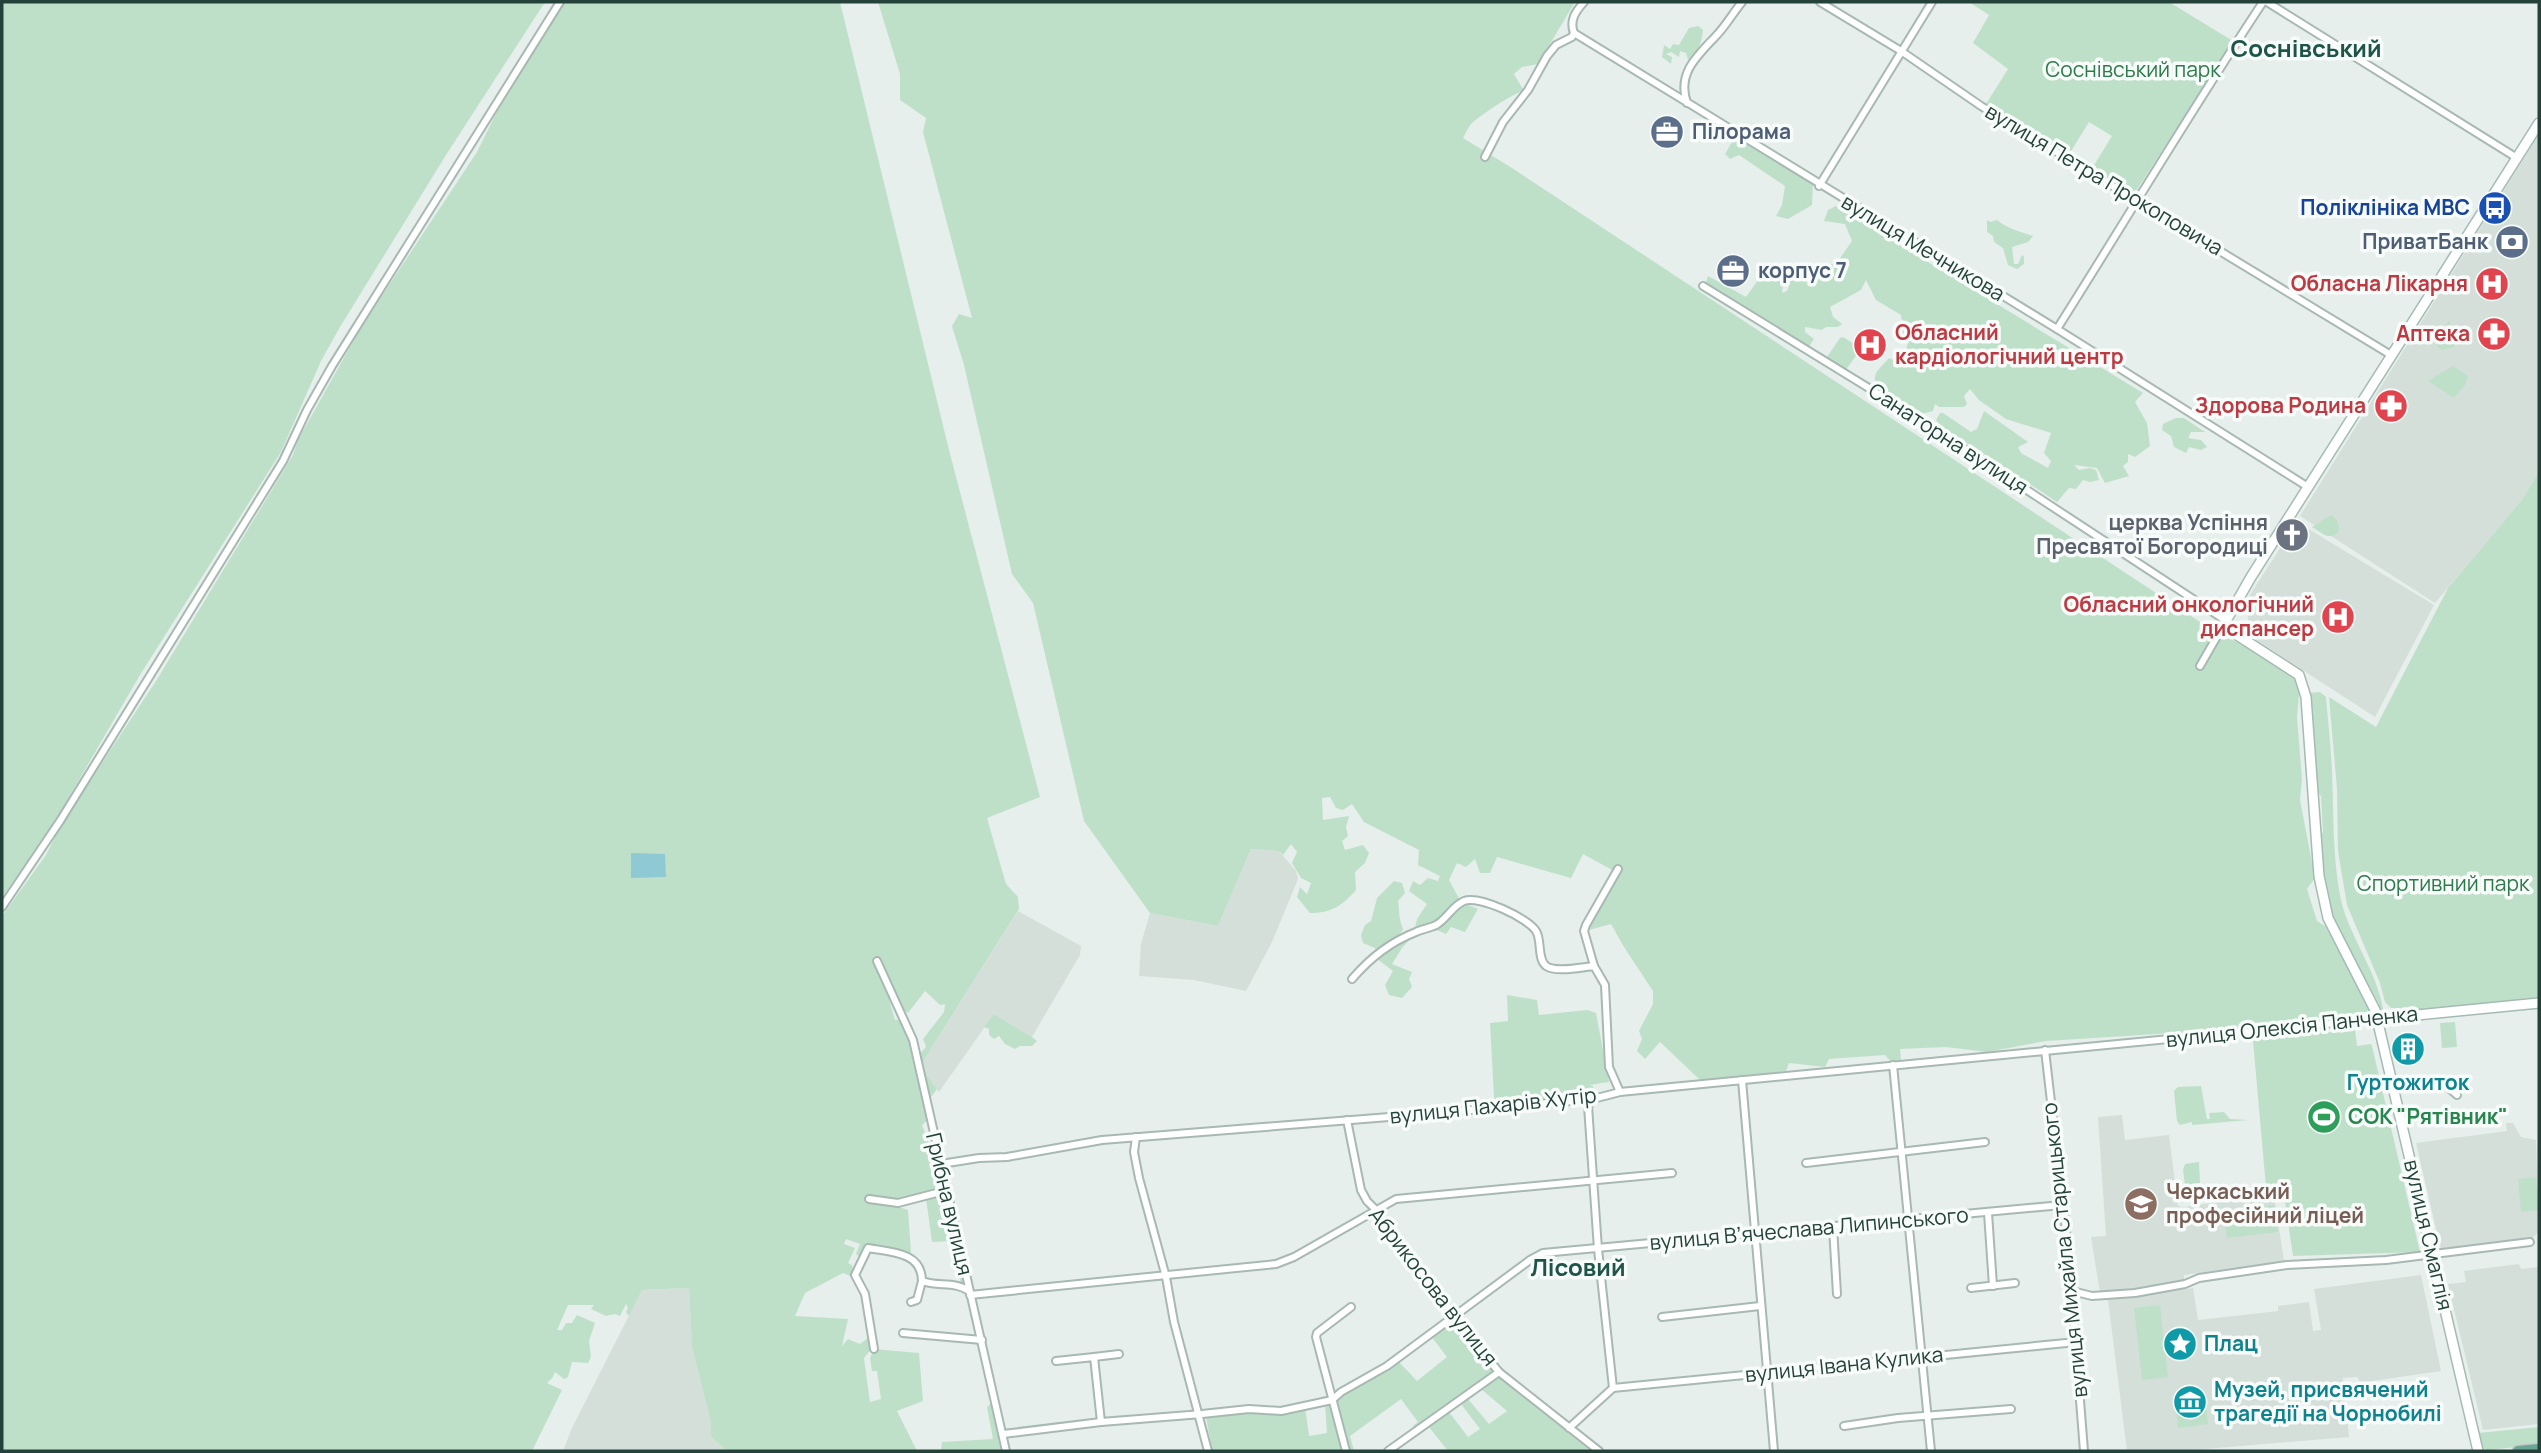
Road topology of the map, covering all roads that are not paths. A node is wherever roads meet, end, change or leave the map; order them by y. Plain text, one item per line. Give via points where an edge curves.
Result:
1 (560, 2) edge
2 (1584, 2) edge
3 (1742, 2) edge
4 (1820, 2) edge
5 (1932, 2) edge
6 (2265, 2) edge
7 (1574, 33) junction
8 (1901, 51) junction
9 (1687, 103) junction
10 (2539, 123) edge
11 (1485, 157) dead end
12 (2517, 158) junction
13 (1819, 186) junction
14 (2137, 201) junction
15 (1703, 286) dead end
16 (2057, 329) junction
17 (2391, 355) junction
18 (2308, 487) junction
19 (2224, 623) junction
20 (2200, 666) dead end
21 (2299, 676) joint
22 (1618, 869) dead end
23 (2, 907) edge
24 (877, 961) dead end
25 (1594, 966) junction
26 (1352, 979) dead end
27 (2539, 1003) edge
28 (2376, 1019) junction
29 (2045, 1050) junction
30 (1893, 1065) junction
31 (1742, 1080) junction
32 (2393, 1086) junction
33 (1620, 1091) junction
34 (2457, 1095) dead end
35 (1593, 1098) junction
36 (1347, 1120) junction
37 (1136, 1137) junction
38 (1985, 1142) dead end
39 (1902, 1153) junction
40 (1806, 1163) dead end
41 (941, 1164) junction
42 (1672, 1173) dead end
43 (1592, 1181) junction
44 (948, 1190) junction
45 (869, 1199) dead end
46 (2062, 1205) junction
47 (1375, 1209) junction
48 (1988, 1213) junction
49 (1910, 1220) junction
50 (1833, 1227) junction
51 (1755, 1233) junction
52 (2530, 1242) dead end
53 (1598, 1249) junction
54 (2432, 1254) junction
55 (1166, 1277) junction
56 (967, 1279) junction
57 (922, 1281) junction
58 (2015, 1283) dead end
59 (961, 1285) junction
60 (1993, 1286) junction
61 (1971, 1288) dead end
62 (2072, 1291) junction
63 (970, 1293) junction
64 (1837, 1294) dead end
65 (911, 1302) dead end
66 (1760, 1306) junction
67 (1351, 1307) dead end
68 (1454, 1315) junction
69 (1662, 1317) dead end
70 (903, 1333) dead end
71 (982, 1340) junction
72 (2076, 1342) junction
73 (874, 1349) dead end
74 (1119, 1354) dead end
75 (1094, 1357) junction
76 (1923, 1357) junction
77 (1056, 1361) dead end
78 (1499, 1372) junction
79 (1766, 1373) junction
80 (1613, 1388) junction
81 (1332, 1400) junction
82 (2011, 1409) dead end
83 (1199, 1415) junction
84 (1928, 1416) junction
85 (1101, 1422) junction
86 (1844, 1426) dead end
87 (1569, 1428) junction
88 (1003, 1434) junction
89 (2539, 1449) edge
90 (1006, 1451) edge
91 (1208, 1451) edge
92 (1346, 1451) edge
93 (1388, 1451) edge
94 (1599, 1451) edge
95 (1774, 1451) edge
96 (1931, 1451) edge
97 (2084, 1451) edge
98 (2478, 1451) edge
99 (2518, 1451) edge

1 - 23 street via 332,366 283,461 166,652
2 - 7 street via 1573,16
3 - 9 street via 1688,68 1684,83
4 - 8 street, вулиця Петра Прокоповича
5 - 8 street
6 - 12 street
6 - 14 street
7 - 9 street, вулиця Мечникова
7 - 11 street via 1547,56
8 - 13 street
8 - 14 street, вулиця Петра Прокоповича via 1981,106
9 - 13 street, вулиця Мечникова
10 - 12 street
12 - 17 street
13 - 16 street, вулиця Мечникова
14 - 16 street
14 - 17 street, вулиця Петра Прокоповича
15 - 19 street, Санаторна вулиця via 1910,414
16 - 18 street, вулиця Мечникова
17 - 18 street
18 - 19 street
19 - 20 street
19 - 21 street, Санаторна вулиця
21 - 28 street, вулиця Смаглія via 2307,709 2323,904
22 - 25 street via 1584,931
24 - 41 street, Грибна вулиця via 913,1040
25 - 26 street via 1548,967 1530,923 1470,899 1438,925 1414,932 1371,957
25 - 33 street via 1605,985 1609,1067
27 - 28 street, вулиця Олексія Панченка
28 - 29 street, вулиця Олексія Панченка
28 - 32 street, вулиця Смаглія
29 - 30 street, вулиця Пахарів Хутір
29 - 46 street, вулиця Михайла Старицького
30 - 31 street, вулиця Пахарів Хутір
30 - 39 street
31 - 33 street, вулиця Пахарів Хутір
31 - 51 street
32 - 34 street via 2442,1082
32 - 54 street, вулиця Смаглія
33 - 35 street, вулиця Пахарів Хутір
35 - 36 street, вулиця Пахарів Хутір
35 - 43 street via 1588,1106
36 - 37 street, вулиця Пахарів Хутір
36 - 47 street, Абрикосова вулиця via 1360,1190
37 - 41 street, вулиця Пахарів Хутір
37 - 55 street via 1139,1178
38 - 39 street
39 - 40 street
39 - 49 street
41 - 44 street, Грибна вулиця
42 - 43 street
43 - 47 street via 1405,1197
43 - 53 street
44 - 45 street via 898,1203
44 - 56 street, Грибна вулиця
46 - 48 street, вулиця Вʼячеслава Липинського
46 - 62 street, вулиця Михайла Старицького
47 - 55 street via 1279,1264
47 - 68 street, Абрикосова вулиця
48 - 49 street, вулиця Вʼячеслава Липинського
48 - 60 street
49 - 50 street, вулиця Вʼячеслава Липинського
49 - 76 street
50 - 51 street, вулиця Вʼячеслава Липинського
50 - 64 street
51 - 53 street, вулиця Вʼячеслава Липинського
51 - 66 street
52 - 54 street
53 - 68 street, вулиця Вʼячеслава Липинського via 1543,1253
53 - 80 street
54 - 62 street via 2287,1265 2135,1293 2092,1296
54 - 98 street, вулиця Смаглія
55 - 63 street
55 - 83 street
56 - 59 street
56 - 63 street, Грибна вулиця
57 - 59 street
57 - 65 street via 917,1300
57 - 73 street via 915,1260 868,1248 855,1275 865,1294
58 - 60 street
59 - 63 street
60 - 61 street
62 - 72 street, вулиця Михайла Старицького
63 - 71 street, Грибна вулиця
66 - 69 street
66 - 79 street
67 - 81 street via 1317,1333
68 - 78 street, Абрикосова вулиця
68 - 81 street, вулиця Вʼячеслава Липинського via 1387,1366
70 - 71 street
71 - 88 street, Грибна вулиця
72 - 76 street, вулиця Івана Кулика
72 - 97 street, вулиця Михайла Старицького
74 - 75 street
75 - 77 street
75 - 85 street
76 - 79 street, вулиця Івана Кулика
76 - 84 street
78 - 87 street, Абрикосова вулиця
78 - 93 street
79 - 80 street, вулиця Івана Кулика
79 - 95 street
80 - 87 street
81 - 83 street, вулиця Вʼячеслава Липинського via 1278,1411
81 - 92 street
82 - 84 street
83 - 85 street, вулиця Вʼячеслава Липинського
83 - 91 street
84 - 86 street
84 - 96 street
85 - 88 street, вулиця Вʼячеслава Липинського
87 - 94 street, Абрикосова вулиця
88 - 90 street, Грибна вулиця
89 - 99 main road

